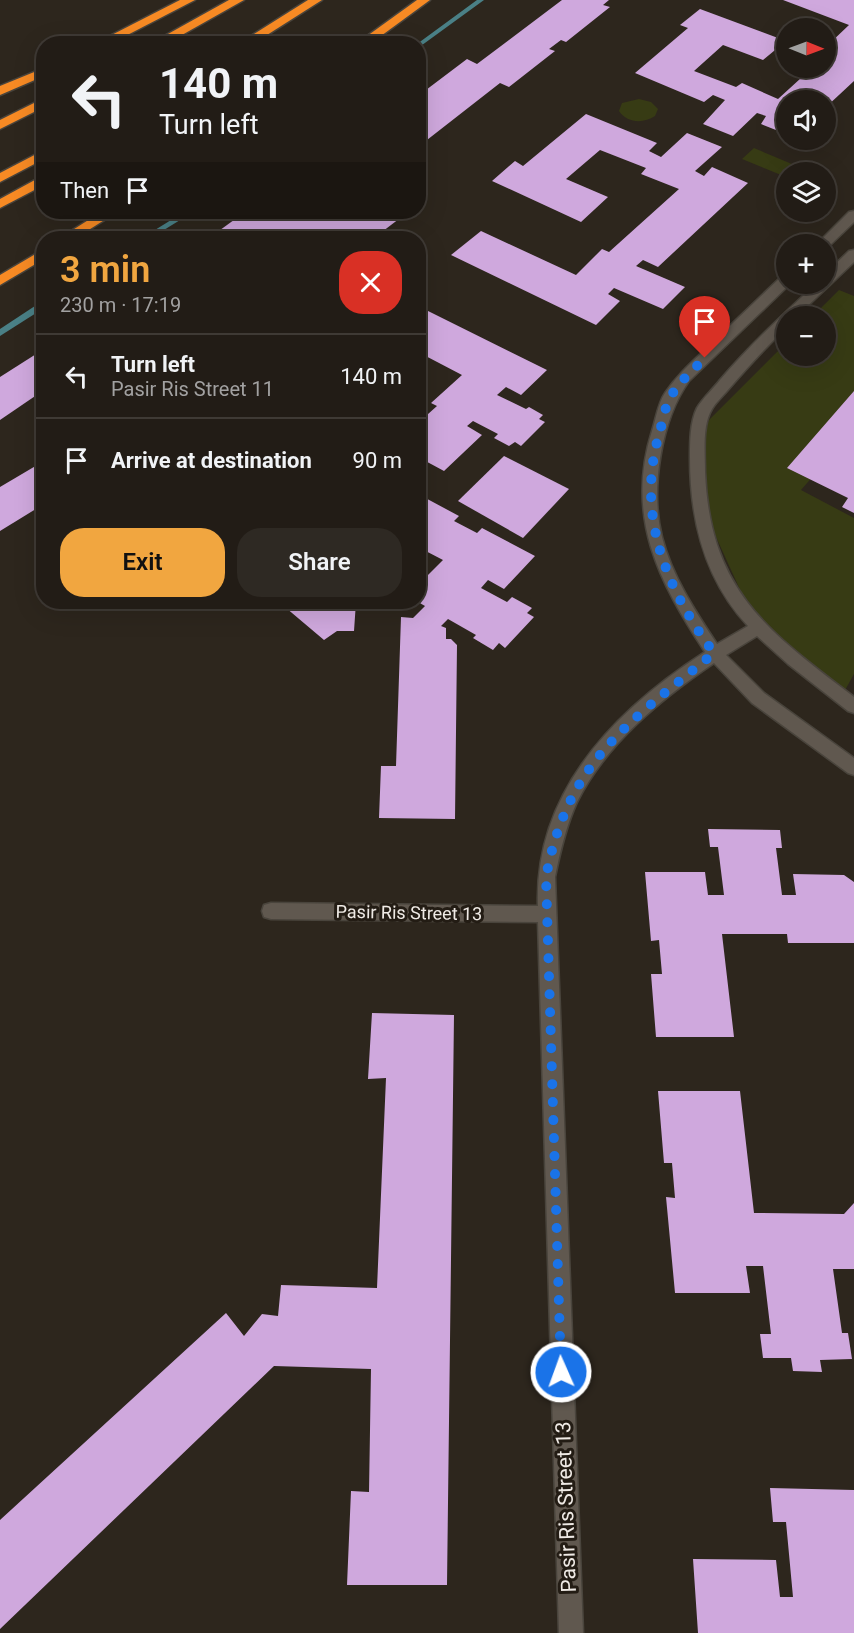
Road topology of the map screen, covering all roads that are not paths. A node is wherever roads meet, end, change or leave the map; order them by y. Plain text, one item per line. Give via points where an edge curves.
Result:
1 (189, 0) edge
2 (238, 0) edge
3 (316, 0) edge
4 (424, 0) edge
5 (285, 20) junction
6 (116, 36) edge
7 (171, 36) edge
8 (258, 36) edge
9 (264, 36) edge
10 (373, 36) edge
11 (36, 75) edge
12 (0, 91) edge
13 (36, 106) edge
14 (0, 125) edge
15 (36, 158) edge
16 (0, 177) edge
17 (36, 184) edge
18 (0, 204) edge
19 (854, 215) edge
20 (98, 219) edge
21 (79, 231) edge
22 (834, 234) edge
23 (854, 254) edge
24 (36, 258) edge
25 (836, 271) edge
26 (0, 281) edge
27 (776, 290) edge
28 (812, 294) edge
29 (800, 306) edge
30 (776, 330) edge
31 (757, 628) junction
32 (714, 653) junction
33 (854, 706) edge
34 (854, 768) edge
35 (271, 911) dead end
36 (546, 914) junction
37 (571, 1633) edge

1 - 6 highway
2 - 7 highway
3 - 5 highway
4 - 10 highway
5 - 8 highway
5 - 9 highway
11 - 12 highway
13 - 14 highway
15 - 16 highway
17 - 18 highway
19 - 22 street
20 - 21 highway
23 - 25 street
24 - 26 highway
27 - 32 street via 684,378 670,397 652,455 654,536 685,609
28 - 29 street
30 - 31 street via 744,360 704,410 697,447 698,505 708,549 735,601
31 - 32 street, Pasir Ris Street 13
31 - 33 street
32 - 34 street via 758,698
32 - 36 street, Pasir Ris Street 13 via 662,693 596,756 570,797 551,849
35 - 36 street, Pasir Ris Street 13
36 - 37 street, Pasir Ris Street 13

